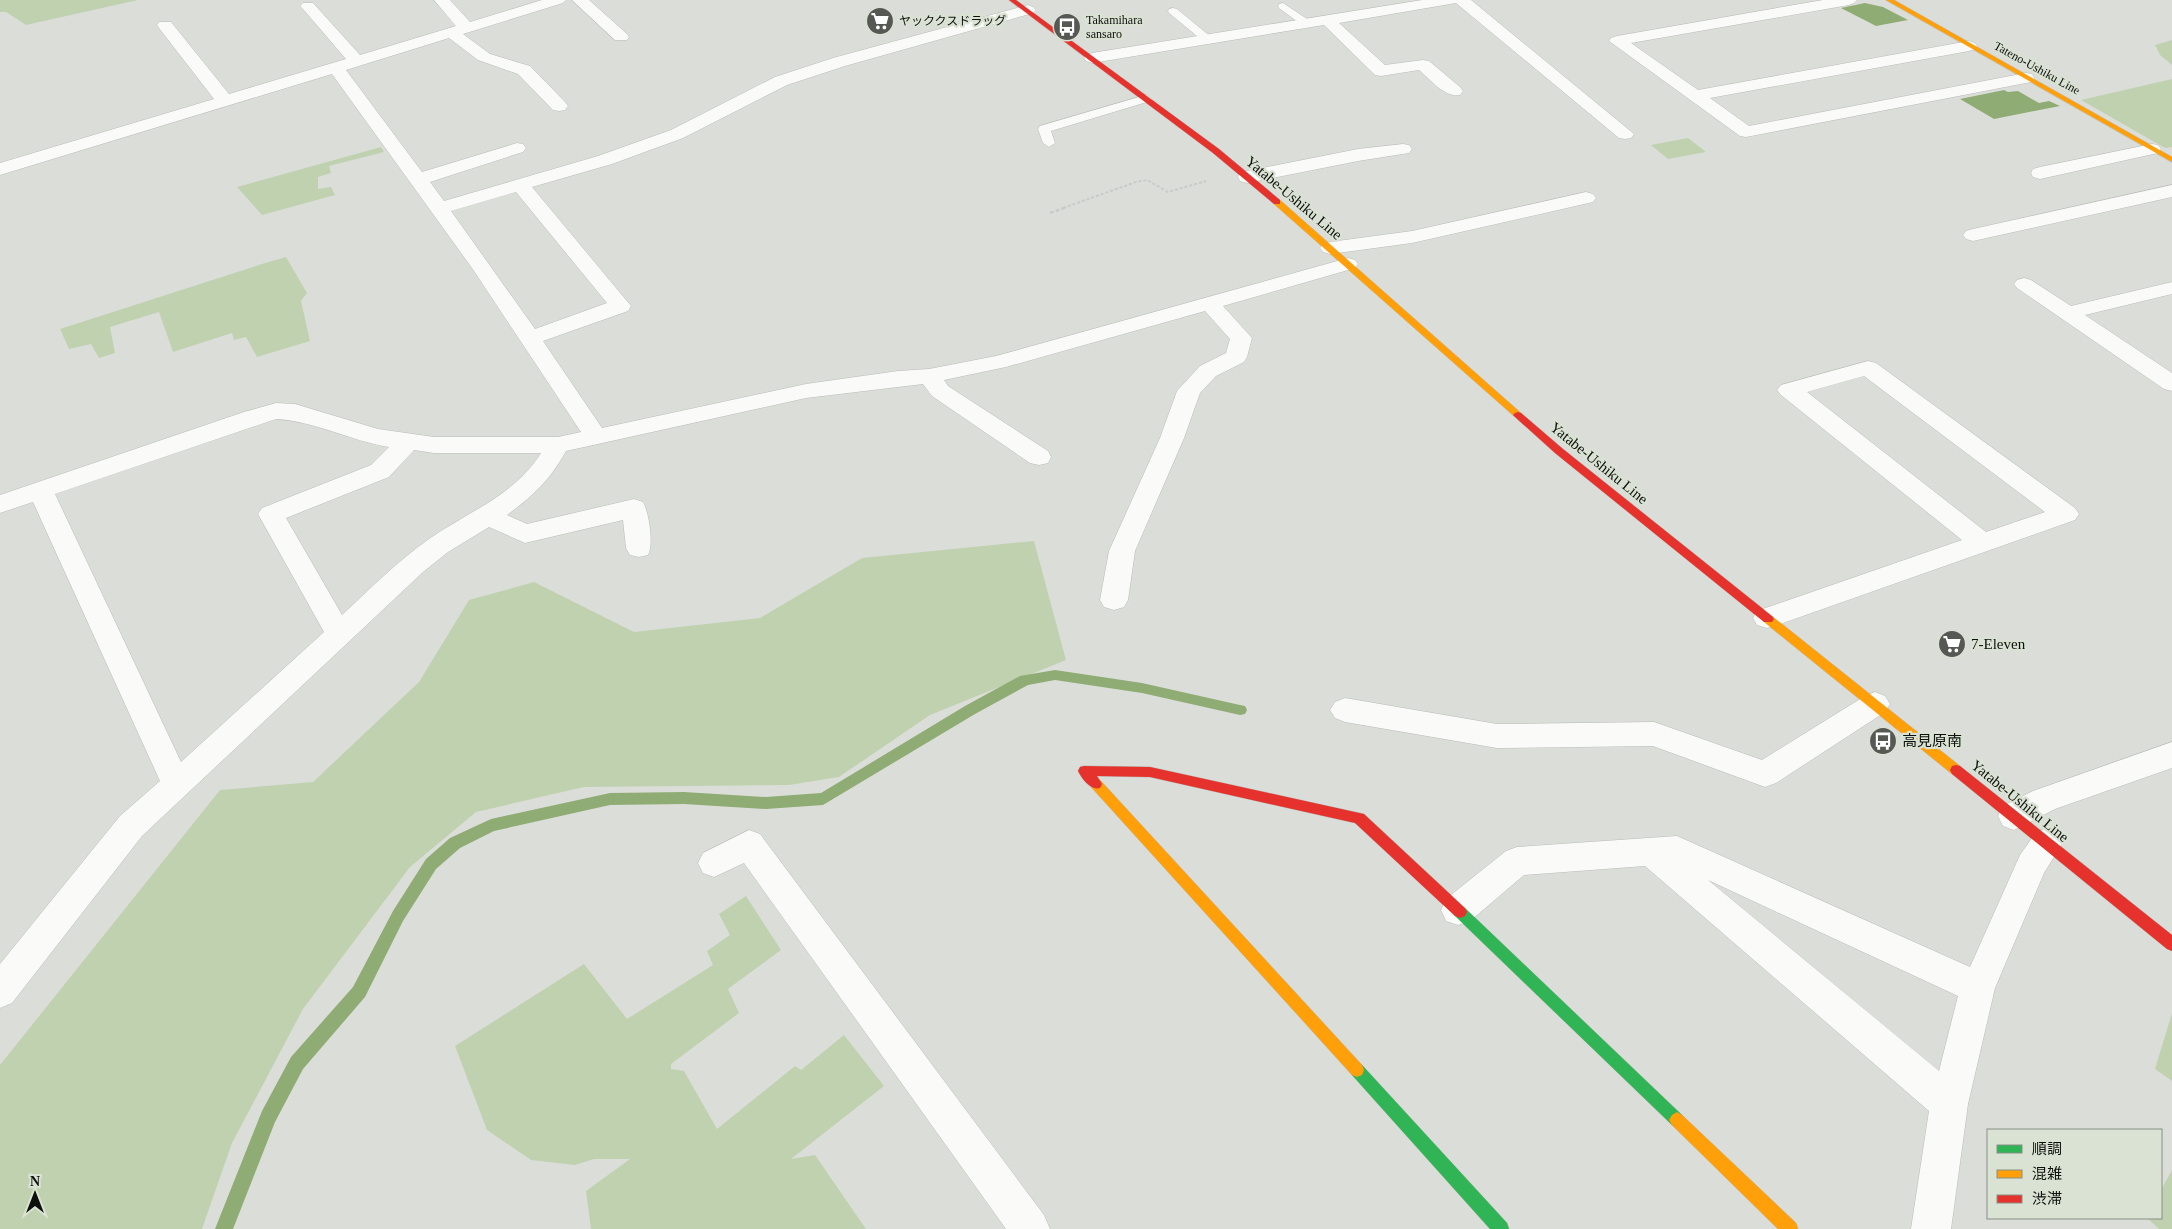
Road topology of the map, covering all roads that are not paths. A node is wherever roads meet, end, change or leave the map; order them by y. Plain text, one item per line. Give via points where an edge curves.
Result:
1 (442, 0) edge
2 (558, 0) edge
3 (580, 0) edge
4 (1012, 0) edge
5 (1451, 0) edge
6 (1462, 0) edge
7 (1849, 0) edge
8 (1889, 0) edge
9 (308, 6) dead end
10 (1282, 6) dead end
11 (1028, 10) junction
12 (1173, 10) dead end
13 (1327, 20) junction
14 (1306, 23) junction
15 (165, 25) dead end
16 (460, 30) junction
17 (621, 37) dead end
18 (1207, 39) junction
19 (1969, 46) junction
20 (1092, 58) junction
21 (358, 61) junction
22 (336, 68) junction
23 (2026, 78) junction
24 (1454, 91) dead end
25 (1695, 96) junction
26 (1146, 99) junction
27 (225, 102) junction
28 (559, 106) dead end
29 (1625, 134) dead end
30 (1048, 143) dead end
31 (517, 148) dead end
32 (1403, 149) dead end
33 (2152, 149) junction
34 (2172, 160) edge
35 (0, 169) edge
36 (2040, 173) dead end
37 (1243, 174) junction
38 (416, 180) junction
39 (520, 184) junction
40 (2172, 191) edge
41 (1586, 198) dead end
42 (440, 208) junction
43 (1973, 235) dead end
44 (1330, 248) junction
45 (1348, 264) junction
46 (2024, 284) dead end
47 (2172, 288) edge
48 (1209, 302) junction
49 (2067, 313) junction
50 (530, 338) junction
51 (929, 376) junction
52 (2172, 384) edge
53 (597, 438) junction
54 (408, 442) junction
55 (558, 445) junction
56 (1039, 457) dead end
57 (41, 491) junction
58 (0, 504) edge
59 (488, 516) junction
60 (1983, 543) junction
61 (639, 548) dead end
62 (1114, 600) dead end
63 (1767, 618) junction
64 (338, 633) junction
65 (1875, 704) junction
66 (1345, 710) dead end
67 (2172, 756) edge
68 (177, 785) junction
69 (2014, 816) junction
70 (2047, 842) junction
71 (1651, 852) junction
72 (714, 863) dead end
73 (1458, 910) junction
74 (2172, 944) edge
75 (1978, 988) junction
76 (0, 991) edge
77 (1950, 1104) junction
78 (1030, 1229) edge
79 (1501, 1229) edge
80 (1790, 1229) edge
81 (1931, 1229) edge

1 - 16 street
2 - 16 street
3 - 17 street
4 - 11 main road, Yatabe-Ushiku Line
5 - 13 street
6 - 29 street
7 - 25 street via 1617,41
8 - 19 main road, Tateno-Ushiku Line
9 - 21 street
10 - 14 lane
11 - 20 main road, Yatabe-Ushiku Line
11 - 39 street via 781,81 678,134 605,160
12 - 18 lane
13 - 14 street
13 - 24 street via 1381,71 1423,64
14 - 18 street
15 - 27 street
16 - 21 street
16 - 28 street via 484,57 524,70
18 - 20 street
19 - 23 main road, Tateno-Ushiku Line
19 - 25 street
20 - 26 main road, Yatabe-Ushiku Line
21 - 22 street
22 - 27 street
22 - 38 street
23 - 25 street via 1746,132
23 - 33 main road, Tateno-Ushiku Line
26 - 30 lane via 1044,129
26 - 37 main road, Yatabe-Ushiku Line
27 - 35 street
31 - 38 street
32 - 37 street
33 - 34 main road, Tateno-Ushiku Line
33 - 36 street
37 - 44 main road, Yatabe-Ushiku Line
38 - 42 street
39 - 42 street
39 - 50 street via 620,306
40 - 43 street
41 - 44 street via 1412,237
42 - 50 street
44 - 45 main road, Yatabe-Ushiku Line
45 - 48 street
45 - 63 main road, Yatabe-Ushiku Line via 1559,451
46 - 49 street
47 - 49 street
48 - 51 street via 998,362
48 - 62 street via 1241,338 1236,357 1208,371 1189,391 1122,551
49 - 52 street
50 - 53 street
51 - 53 street via 806,391
51 - 56 street via 940,391
53 - 55 street
54 - 55 street
54 - 57 street via 295,412 276,411
54 - 64 street via 380,471 271,514
55 - 59 street via 543,470 526,489
57 - 58 street
57 - 68 street
59 - 61 street via 525,534 634,508
59 - 64 street via 439,545
60 - 60 street via 2066,514 1868,368 1790,390
60 - 63 street
63 - 65 main road, Yatabe-Ushiku Line
64 - 68 street
65 - 66 street via 1765,774 1654,734 1496,736
65 - 69 main road, Yatabe-Ushiku Line
67 - 69 street via 2044,800
68 - 76 street via 131,826
69 - 70 main road, Yatabe-Ushiku Line
70 - 74 main road, Yatabe-Ushiku Line
70 - 75 street via 2031,865
71 - 73 street via 1517,861
71 - 75 street via 1677,850
71 - 77 street
72 - 78 street via 749,844
73 - 79 main road via 1359,818 1150,772 1084,771
73 - 80 main road
75 - 77 street
77 - 81 street

